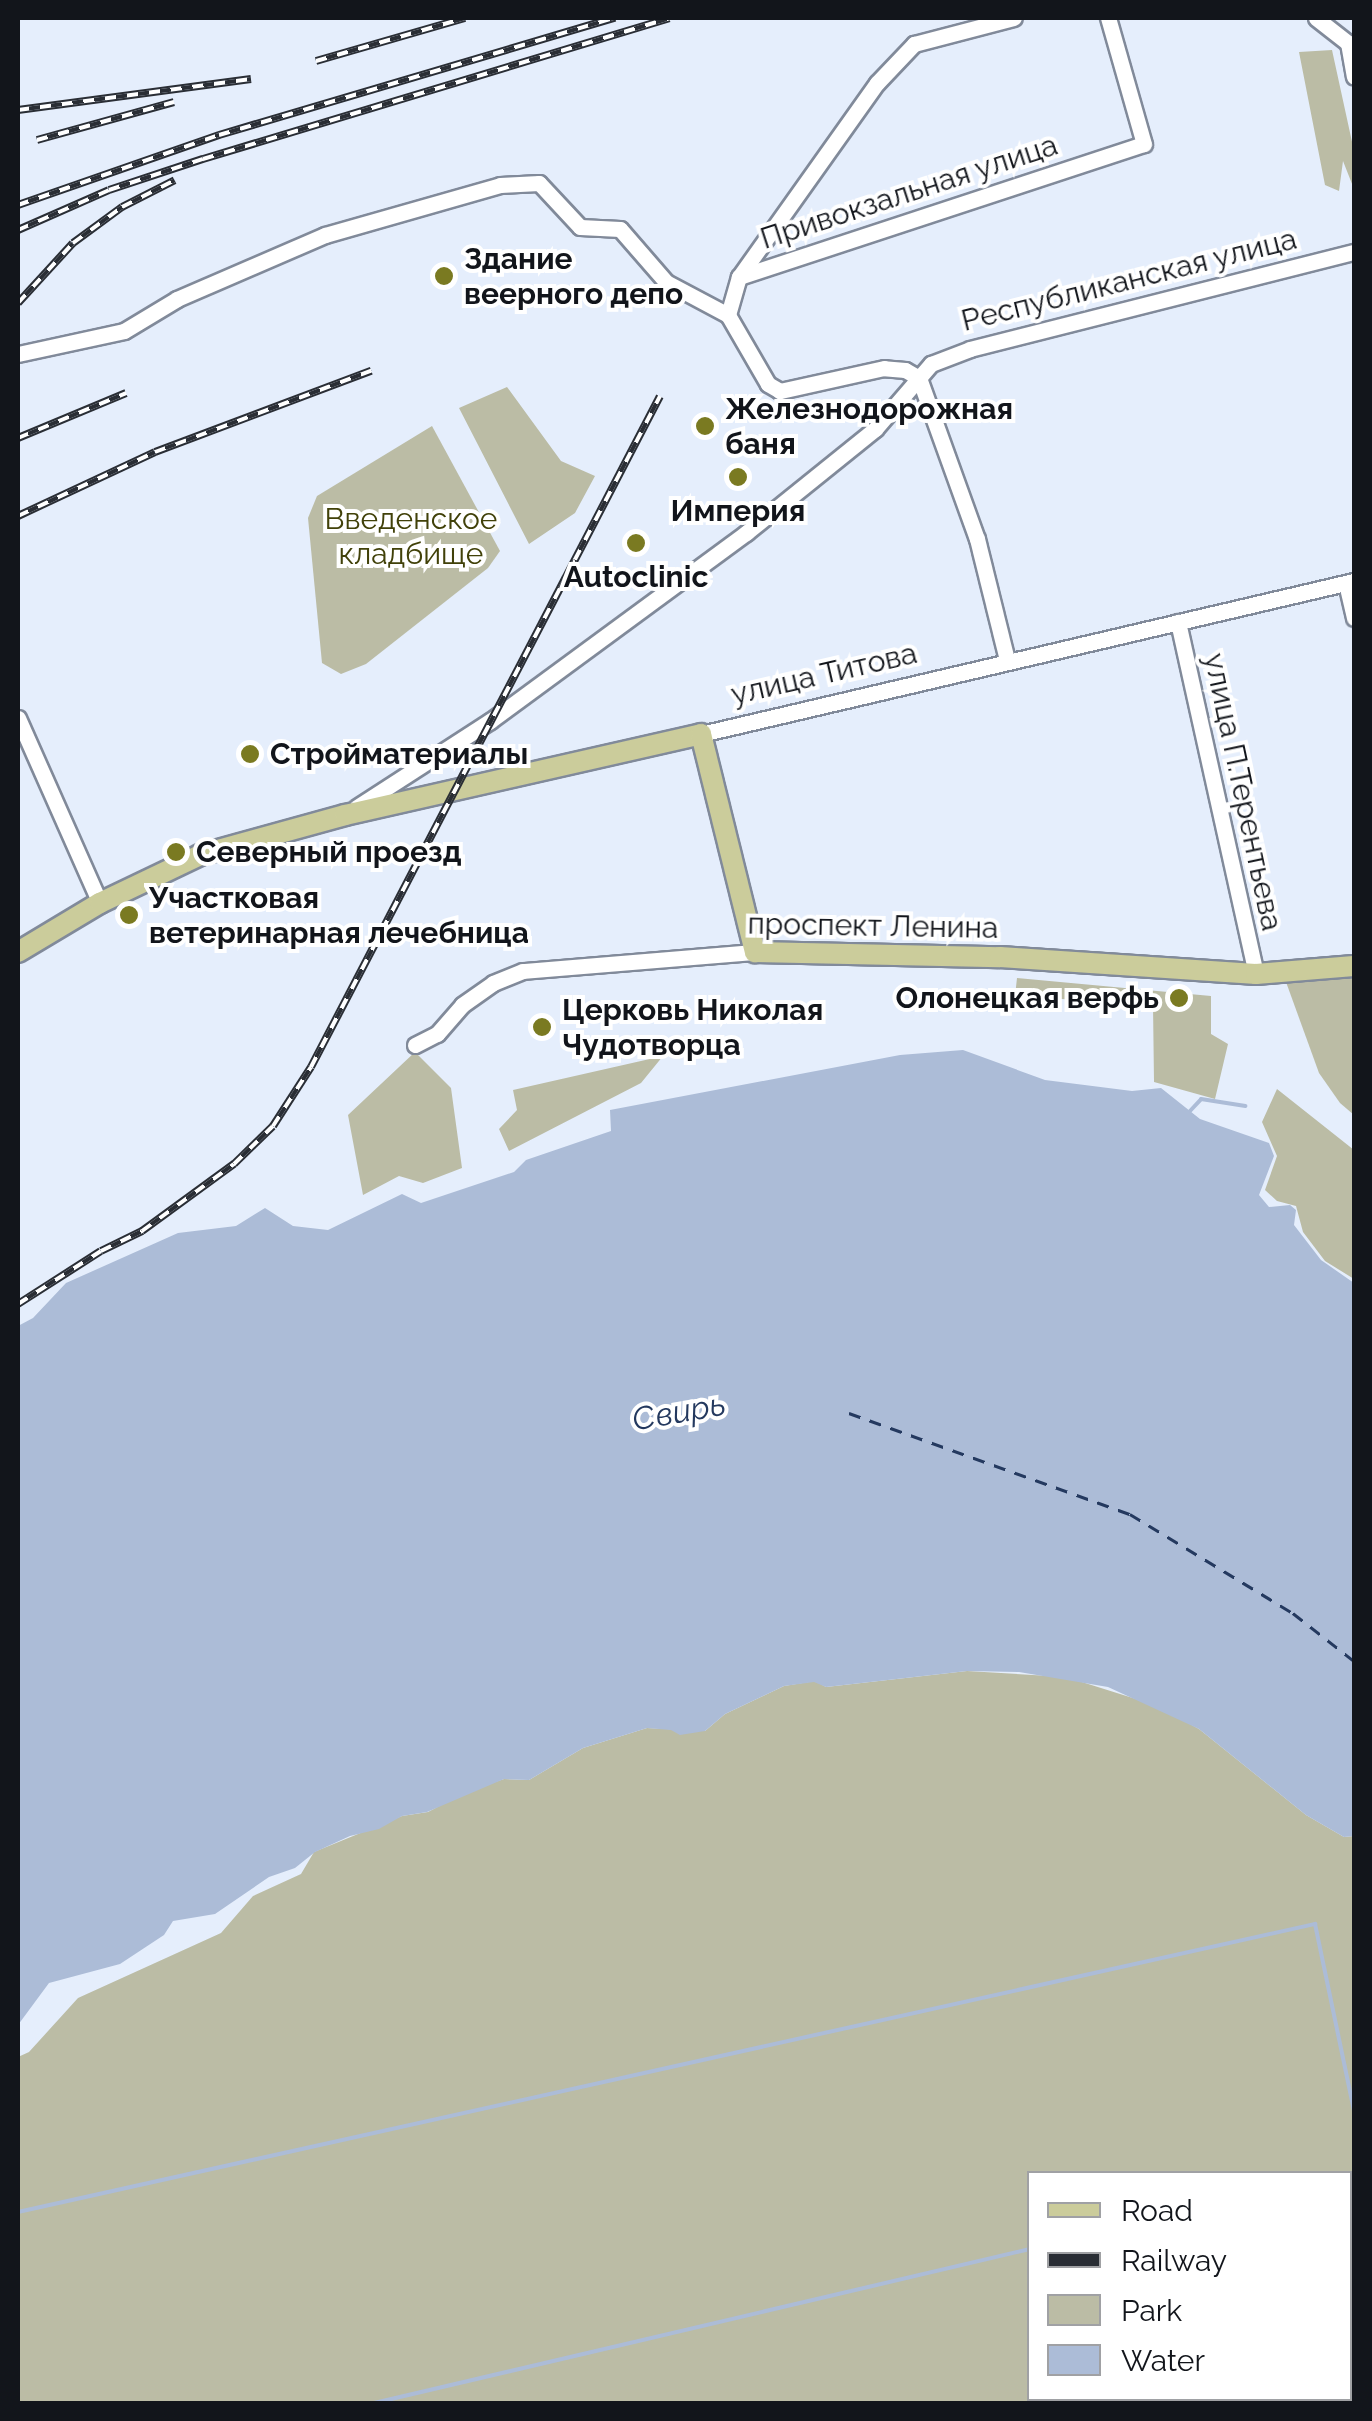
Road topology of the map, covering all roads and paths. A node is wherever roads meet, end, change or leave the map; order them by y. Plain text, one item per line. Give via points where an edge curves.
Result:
1 (1014, 18) edge
2 (1108, 18) edge
3 (1316, 18) edge
4 (1351, 36) edge
5 (1354, 76) edge
6 (1354, 252) edge
7 (740, 277) junction
8 (728, 315) junction
9 (18, 354) edge
10 (918, 378) junction
11 (1350, 582) edge
12 (1354, 618) edge
13 (1178, 622) junction
14 (1007, 660) junction
15 (18, 718) edge
16 (701, 734) junction
17 (345, 814) junction
18 (100, 903) junction
19 (18, 952) edge
20 (755, 952) junction
21 (1354, 966) edge
22 (1256, 974) junction
23 (415, 1046) dead end

1 - 7 street, Привокзальная улица via 914,44 876,83
2 - 7 street, Привокзальная улица via 1144,144
3 - 4 street
4 - 5 street
6 - 10 street, Республиканская улица via 970,348 931,364
7 - 8 street
8 - 9 street via 666,282 620,229 580,227 539,183 500,184 325,235 178,298 124,332
8 - 10 street via 768,384 780,391 884,368
10 - 14 street via 977,538
10 - 17 street, Республиканская улица via 875,428 746,533 461,741
11 - 12 street
11 - 13 street, улица Титова
13 - 14 street, улица Титова
13 - 22 street, улица П.Терентьева
14 - 16 street, улица Титова
15 - 18 street
16 - 17 main road, улица Титова
16 - 20 main road
17 - 18 main road, улица Титова via 200,854
18 - 19 main road, улица Титова
20 - 22 main road, проспект Ленина via 1000,957
20 - 23 street, проспект Ленина via 523,971 493,983
21 - 22 main road, проспект Ленина

